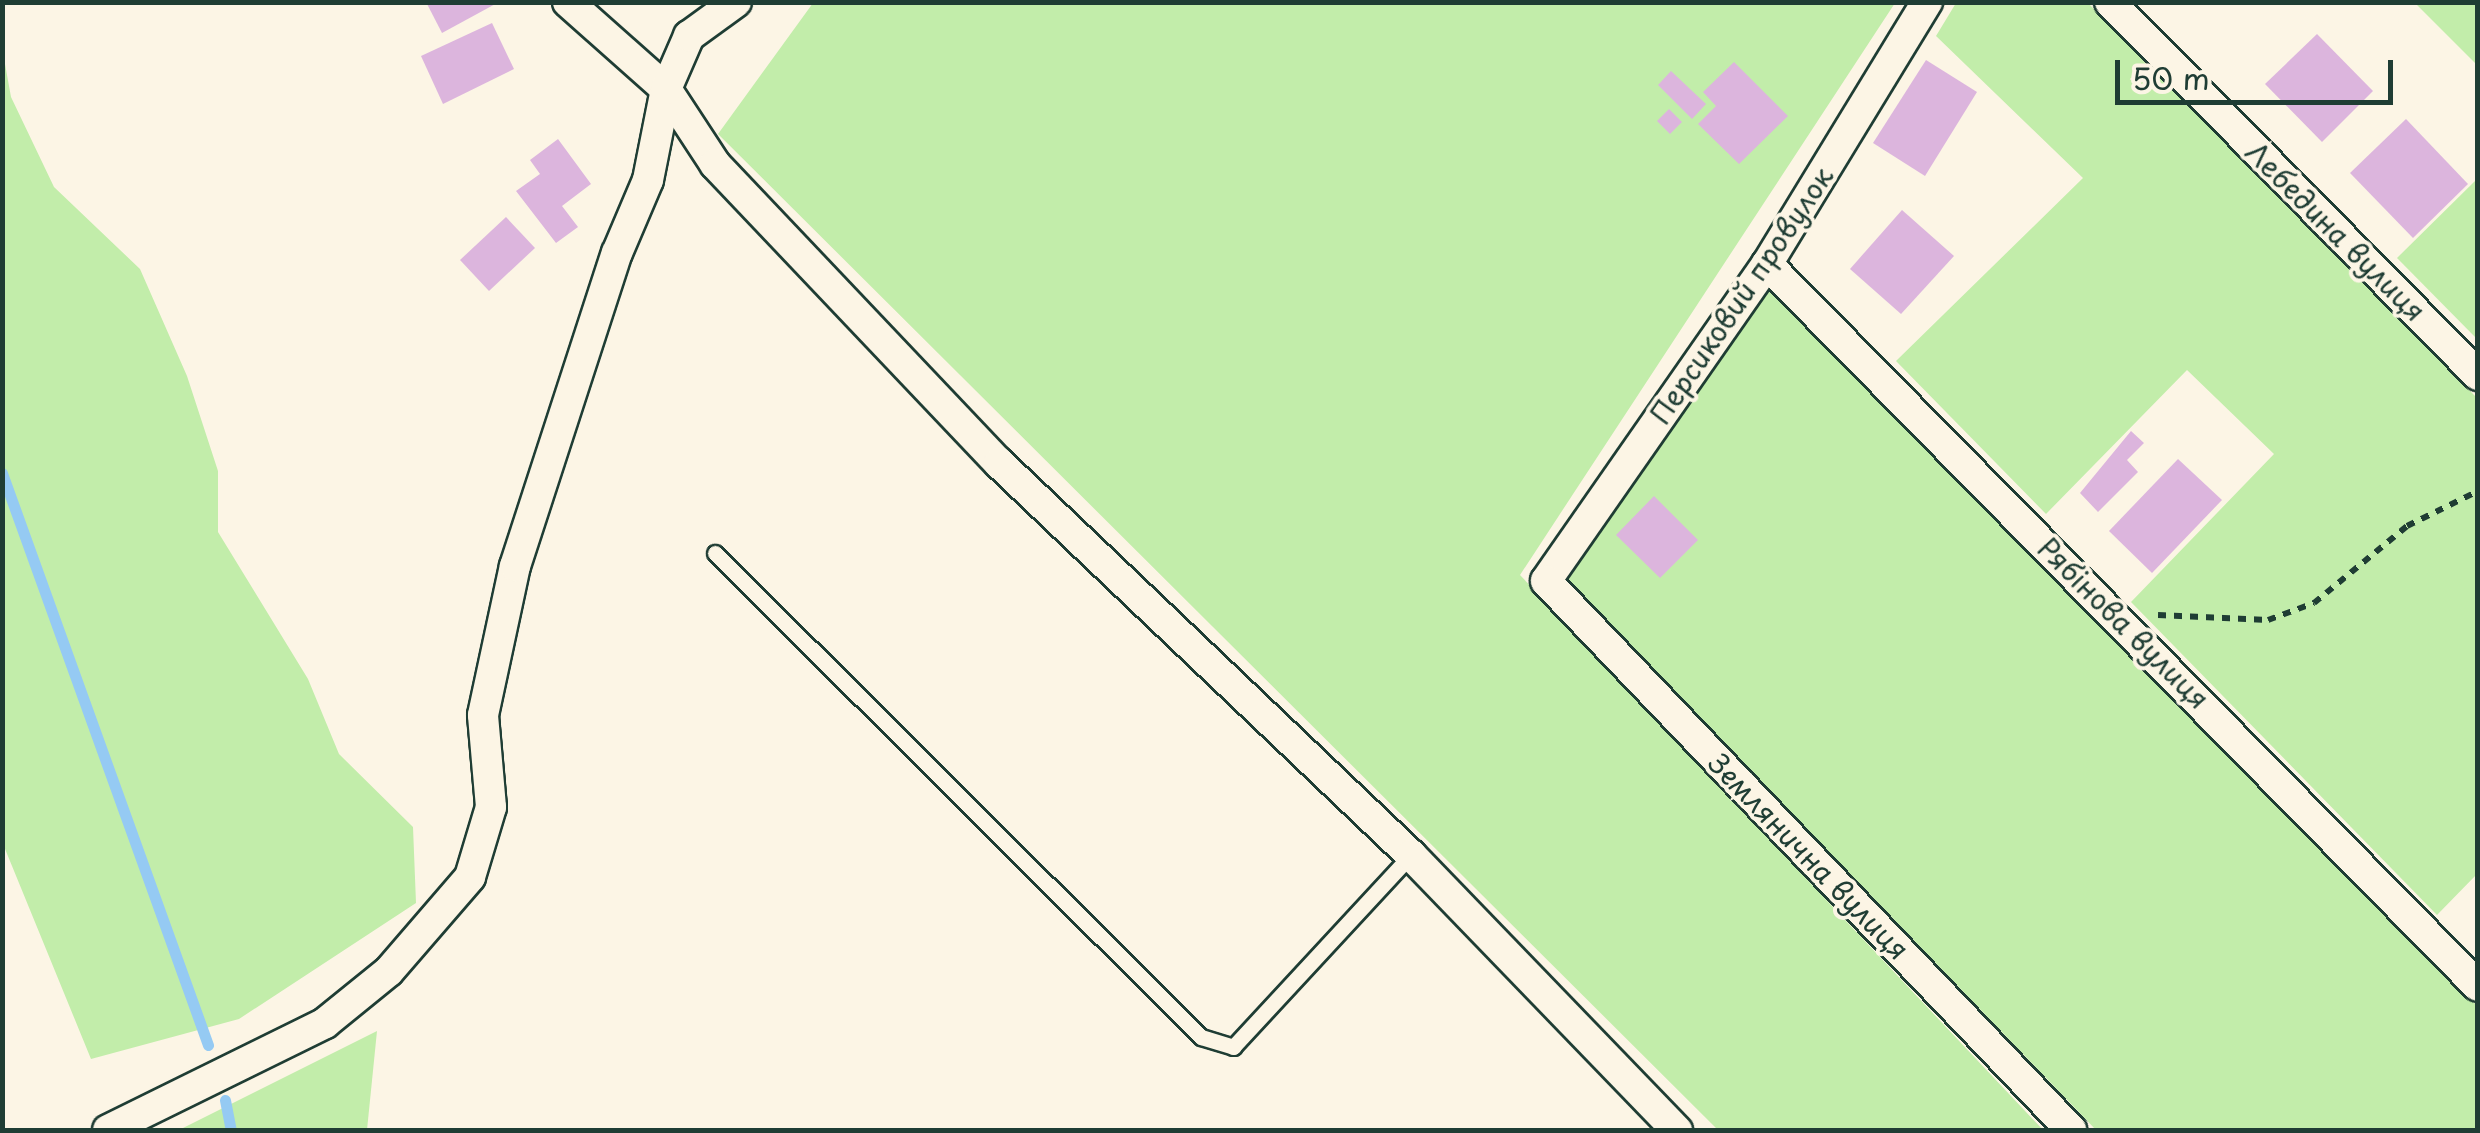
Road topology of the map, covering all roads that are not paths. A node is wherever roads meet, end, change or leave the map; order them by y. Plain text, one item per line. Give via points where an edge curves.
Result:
1 (568, 2) edge
2 (736, 2) edge
3 (1927, 2) edge
4 (2110, 2) edge
5 (666, 89) junction
6 (1767, 264) junction
7 (2478, 374) edge
8 (715, 553) dead end
9 (1546, 580) joint
10 (1411, 855) junction
11 (2478, 986) edge
12 (108, 1130) edge
13 (1677, 1130) edge
14 (2071, 1130) edge

1 - 5 street
2 - 5 street via 689,36
3 - 6 street, Персиковий провулок
4 - 7 street, Лебедина вулиця
5 - 10 street via 715,164 999,463
5 - 12 street via 648,180 617,253 515,566 483,715 491,806 470,877 389,971 326,1023
6 - 9 street, Персиковий провулок
6 - 11 street, Рябінова вулиця
8 - 10 lane via 1201,1037 1233,1047
9 - 14 street, Землянична вулиця
10 - 13 street

